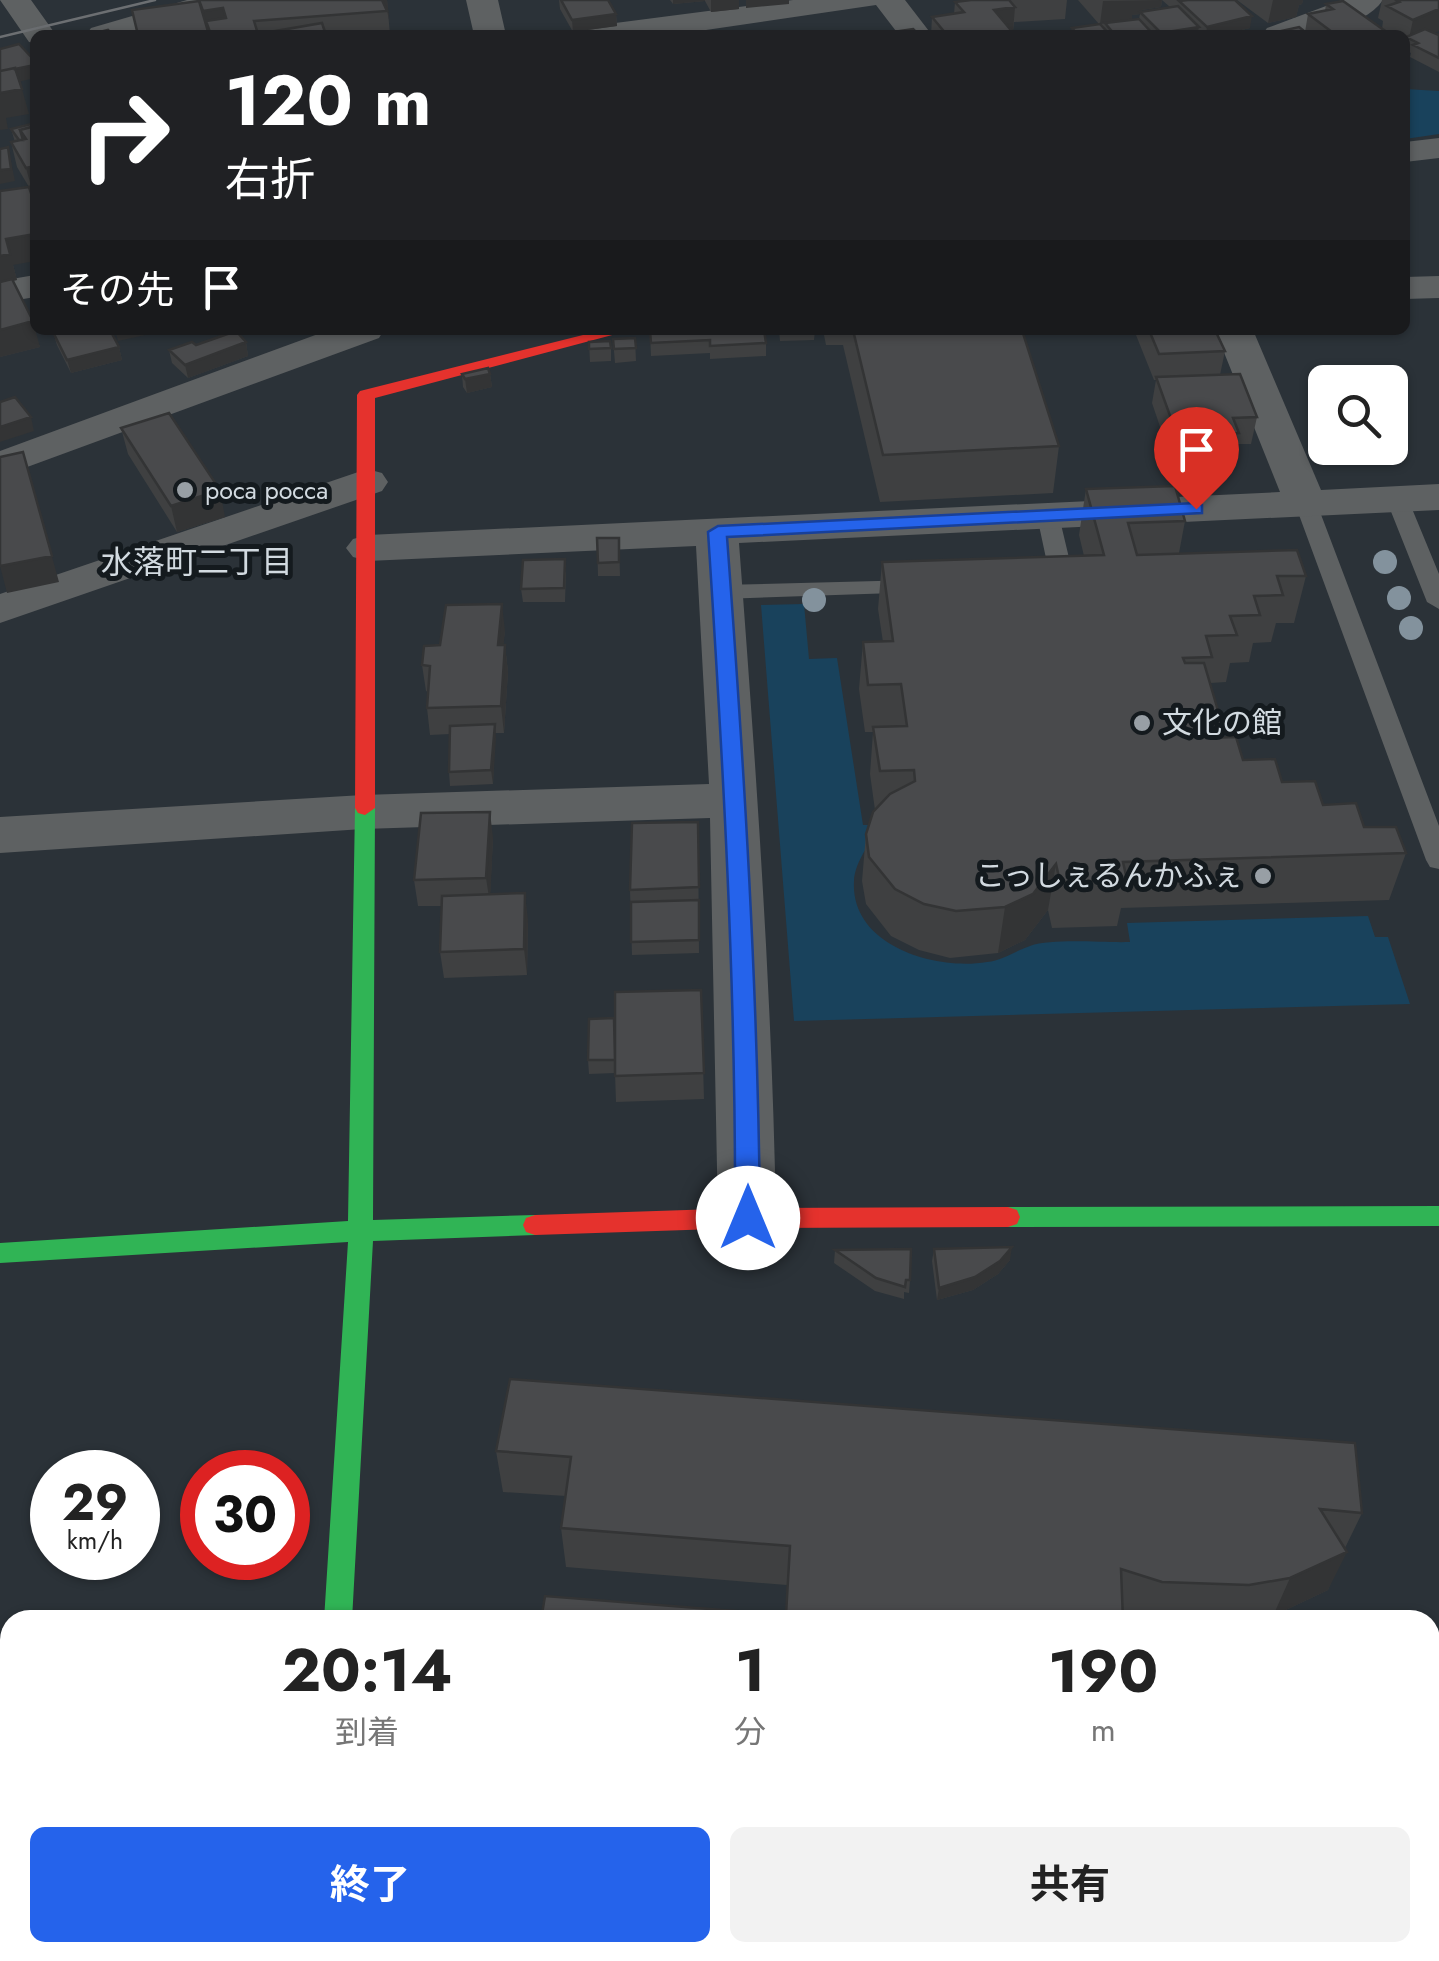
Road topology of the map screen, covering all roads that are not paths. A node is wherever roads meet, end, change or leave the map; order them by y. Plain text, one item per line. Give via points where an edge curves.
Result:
1 (15, 0) edge
2 (220, 0) edge
3 (482, 0) edge
4 (864, 0) edge
5 (889, 0) edge
6 (1368, 0) edge
7 (36, 30) edge
8 (119, 30) edge
9 (489, 30) edge
10 (638, 30) edge
11 (912, 30) edge
12 (1291, 30) edge
13 (1439, 148) edge
14 (1410, 151) edge
15 (30, 287) edge
16 (1439, 287) edge
17 (1410, 288) edge
18 (0, 292) edge
19 (334, 335) edge
20 (603, 335) edge
21 (1236, 335) edge
22 (260, 347) edge
23 (0, 465) edge
24 (368, 482) junction
25 (1439, 497) edge
26 (1397, 499) junction
27 (1306, 504) junction
28 (1048, 516) junction
29 (718, 532) junction
30 (368, 548) junction
31 (1063, 583) junction
32 (1025, 584) edge
33 (949, 586) edge
34 (1092, 588) edge
35 (721, 592) junction
36 (1439, 602) edge
37 (0, 609) edge
38 (736, 800) junction
39 (362, 812) junction
40 (0, 835) edge
41 (1439, 860) edge
42 (1439, 1216) edge
43 (748, 1218) junction
44 (358, 1230) junction
45 (0, 1252) edge
46 (339, 1610) edge

1 - 7 street
2 - 8 street
3 - 9 street
4 - 10 street
5 - 11 street
6 - 12 street
13 - 14 street
15 - 18 street
16 - 17 street
19 - 22 street
20 - 24 street via 366,395
21 - 27 street
22 - 23 street
24 - 30 street
24 - 37 street
25 - 26 street
26 - 27 street
26 - 36 lane
27 - 28 street
27 - 41 lane via 1326,582
28 - 29 street
28 - 31 lane
29 - 30 street
29 - 35 street
30 - 39 street
31 - 32 lane
31 - 34 lane
33 - 35 lane
35 - 38 street
38 - 39 street
38 - 43 street
39 - 40 street
39 - 44 street
42 - 43 street
43 - 44 street
44 - 45 street
44 - 46 street

